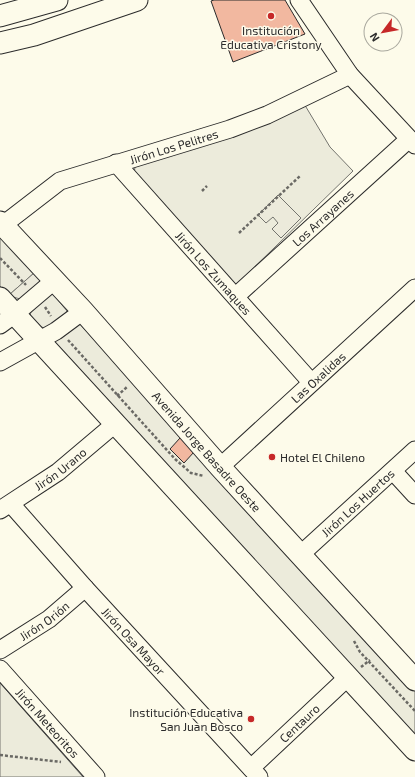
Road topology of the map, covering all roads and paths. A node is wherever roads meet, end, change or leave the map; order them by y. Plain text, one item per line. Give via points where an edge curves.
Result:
1 (57, 0) edge
2 (137, 0) edge
3 (298, 0) edge
4 (0, 16) edge
5 (0, 43) edge
6 (350, 75) junction
7 (412, 142) edge
8 (116, 163) junction
9 (300, 176) dead end
10 (207, 186) dead end
11 (202, 191) dead end
12 (1, 223) edge
13 (239, 232) dead end
14 (55, 280) junction
15 (415, 288) edge
16 (236, 296) junction
17 (0, 298) edge
18 (83, 311) junction
19 (8, 320) edge
20 (40, 339) junction
21 (0, 362) edge
22 (311, 382) junction
23 (129, 386) dead end
24 (113, 399) dead end
25 (116, 423) junction
26 (415, 450) edge
27 (220, 467) junction
28 (393, 471) junction
29 (415, 495) edge
30 (5, 507) edge
31 (300, 555) junction
32 (84, 588) junction
33 (0, 650) edge
34 (373, 657) dead end
35 (0, 669) edge
36 (352, 674) junction
37 (415, 680) edge
38 (415, 750) edge
39 (0, 755) edge
40 (68, 762) dead end
41 (255, 772) edge
42 (96, 777) edge

1 - 4 main road
2 - 5 main road via 34,35
3 - 6 street
6 - 7 street
6 - 8 street, Jirón Los Pelitres via 230,130
7 - 16 street, Los Arrayanes
8 - 12 street, Jirón Los Pelitres via 60,182
8 - 16 street, Jirón Los Zumaques
9 - 13 path
10 - 11 path
12 - 14 main road, Avenida Jorge Basadre Oeste
14 - 18 main road, Avenida Jorge Basadre Oeste
14 - 19 street
15 - 22 street, Las Oxalidas
16 - 22 street, Jirón Los Zumaques
17 - 19 main road
18 - 20 street via 56,331
18 - 27 main road, Avenida Jorge Basadre Oeste
19 - 20 main road
20 - 21 street
20 - 25 main road
22 - 27 street, Las Oxalidas
23 - 24 path
25 - 30 street, Jirón Urano via 58,472
25 - 36 main road
26 - 28 street, Jirón Los Huertos
27 - 31 main road, Avenida Jorge Basadre Oeste
28 - 29 street
28 - 31 street, Jirón Los Huertos
30 - 32 street, Jirón Osa Mayor
31 - 37 main road, Avenida Jorge Basadre Oeste
32 - 33 street, Jirón Orión via 49,619
32 - 41 street, Jirón Osa Mayor
34 - 36 path
35 - 42 street, Jirón Meteoritos
36 - 38 main road
36 - 41 street, Centauro
39 - 40 path

